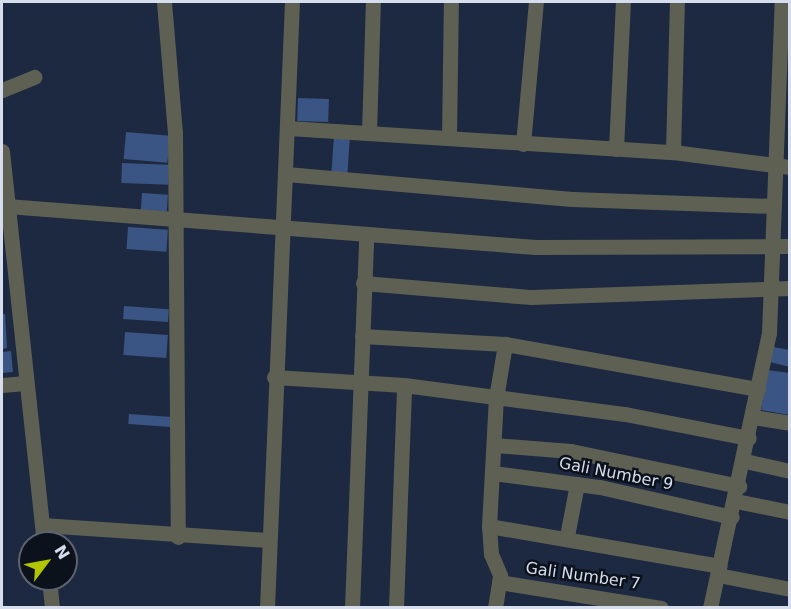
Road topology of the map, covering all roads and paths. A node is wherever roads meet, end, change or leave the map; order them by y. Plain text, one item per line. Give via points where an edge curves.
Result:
1 (164, 2) edge
2 (292, 2) edge
3 (373, 2) edge
4 (451, 2) edge
5 (536, 2) edge
6 (623, 2) edge
7 (676, 2) edge
8 (784, 6) edge
9 (34, 77) dead end
10 (2, 90) edge
11 (784, 90) edge
12 (288, 128) junction
13 (369, 133) junction
14 (448, 138) junction
15 (523, 144) junction
16 (616, 148) junction
17 (2, 152) edge
18 (673, 152) junction
19 (782, 166) edge
20 (286, 174) junction
21 (5, 198) edge
22 (774, 206) junction
23 (176, 221) junction
24 (281, 230) junction
25 (366, 236) junction
26 (772, 246) junction
27 (789, 246) edge
28 (363, 284) junction
29 (771, 286) junction
30 (789, 288) edge
31 (362, 336) junction
32 (506, 344) junction
33 (274, 377) junction
34 (25, 382) junction
35 (361, 384) junction
36 (2, 385) edge
37 (404, 385) junction
38 (758, 389) junction
39 (496, 395) junction
40 (753, 417) junction
41 (789, 423) edge
42 (749, 438) junction
43 (494, 445) junction
44 (745, 461) junction
45 (789, 471) edge
46 (493, 472) junction
47 (577, 484) junction
48 (737, 493) junction
49 (789, 512) edge
50 (732, 517) junction
51 (42, 525) junction
52 (489, 526) junction
53 (43, 531) edge
54 (567, 536) junction
55 (178, 537) junction
56 (268, 540) junction
57 (719, 570) junction
58 (499, 582) junction
59 (789, 589) edge
60 (50, 591) edge
61 (52, 608) edge
62 (267, 608) edge
63 (352, 608) edge
64 (396, 608) edge
65 (495, 608) edge
66 (661, 608) edge
67 (710, 608) edge

1 - 23 street
2 - 12 street
3 - 13 street
4 - 14 street
5 - 15 street
6 - 16 street
7 - 18 street
8 - 11 street
9 - 10 street
11 - 19 street
12 - 13 street
12 - 20 street
13 - 14 street
14 - 15 street
15 - 16 street
16 - 18 street
17 - 21 street
18 - 19 street
19 - 22 street
20 - 22 street via 572,199
20 - 24 street
21 - 23 street
21 - 34 street
22 - 26 street
23 - 24 street
23 - 55 street
24 - 25 street
24 - 33 street
25 - 26 street via 535,247
25 - 28 street
26 - 27 street
26 - 29 street
28 - 29 street via 531,297
28 - 31 street
29 - 30 street
29 - 38 street
31 - 32 street
31 - 35 street
32 - 38 street
32 - 39 street
33 - 35 street
33 - 56 street
34 - 36 street
34 - 51 street
35 - 37 street
35 - 63 street
37 - 39 street
37 - 64 street
38 - 40 street
39 - 42 street
39 - 43 street
40 - 41 street
40 - 42 street
42 - 44 street
43 - 46 street
43 - 48 street via 571,452
44 - 45 street
44 - 48 street
46 - 47 street, Gali Number 9
46 - 52 street
47 - 50 street, Gali Number 9
47 - 54 street
48 - 49 street
48 - 50 street
50 - 57 street
51 - 53 street
51 - 55 street
52 - 54 street
52 - 58 street
54 - 57 street
55 - 56 street
56 - 62 street
57 - 59 street
57 - 67 street
58 - 65 street
58 - 66 street, Gali Number 7
60 - 61 street

